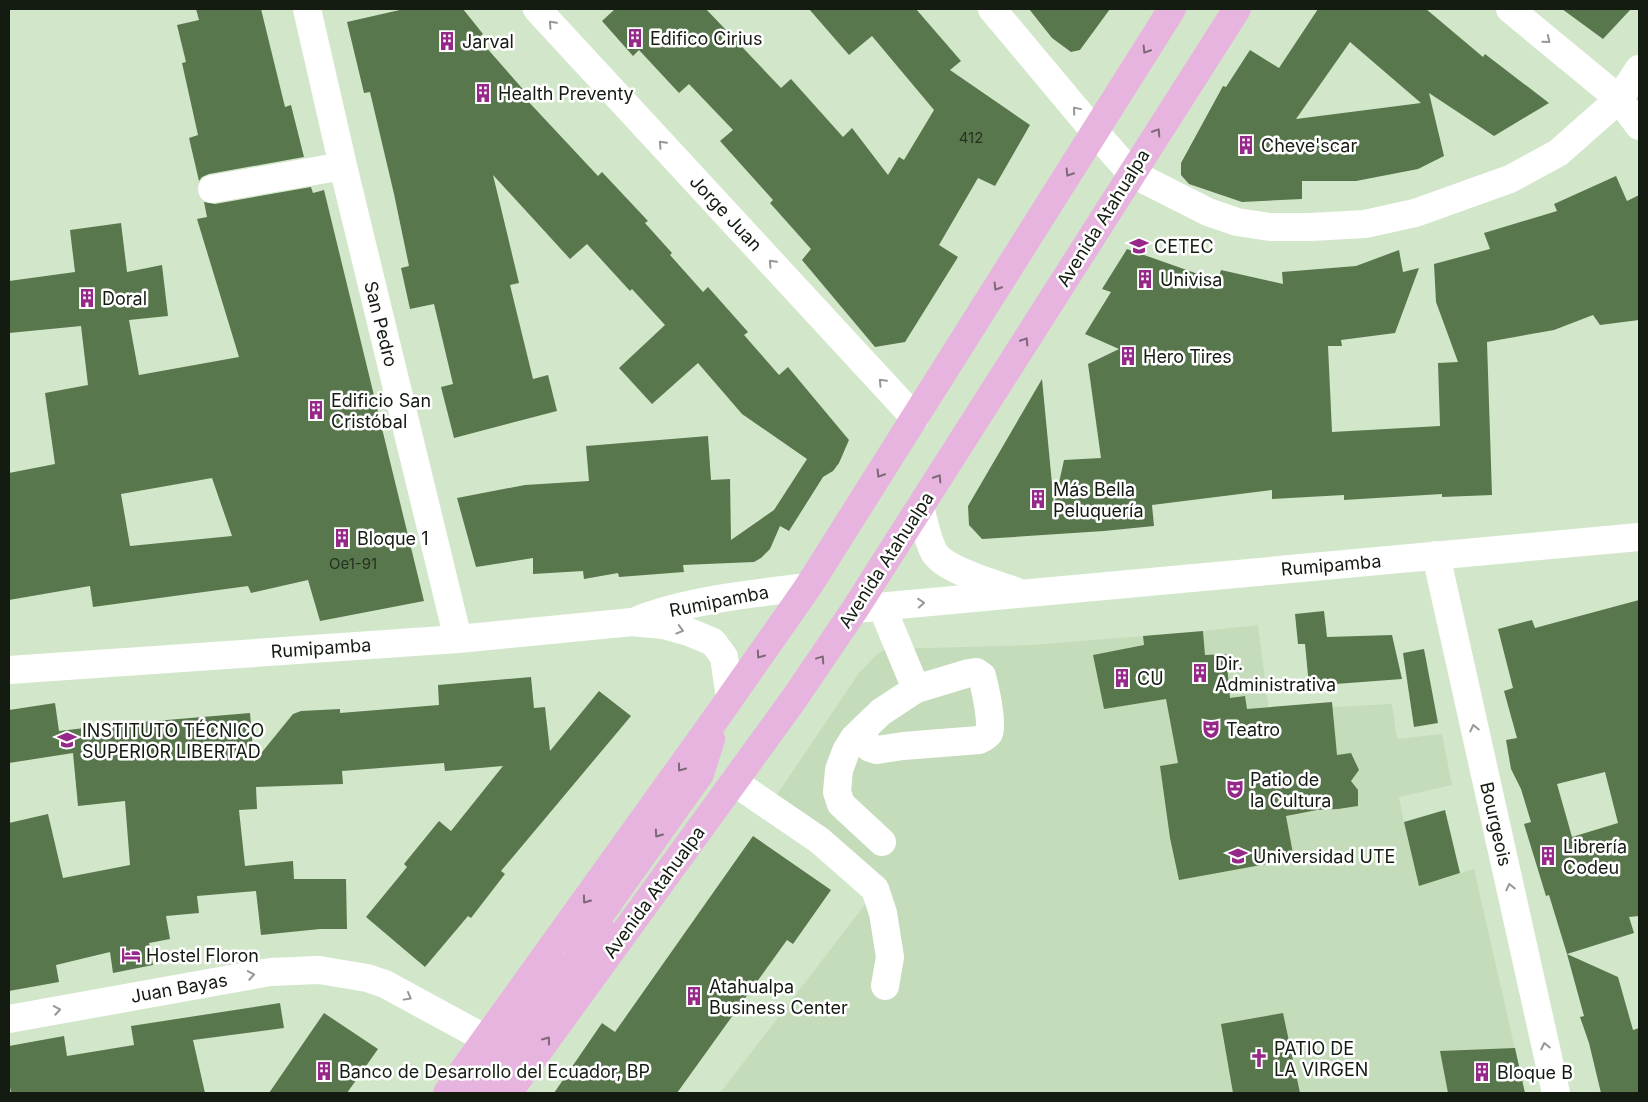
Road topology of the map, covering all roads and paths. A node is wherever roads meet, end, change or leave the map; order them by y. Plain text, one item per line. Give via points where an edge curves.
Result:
1 (307, 9) edge
2 (537, 9) edge
3 (992, 9) edge
4 (1172, 9) edge
5 (1237, 9) edge
6 (1510, 9) edge
7 (1639, 69) edge
8 (1619, 99) junction
9 (1639, 126) edge
10 (1095, 132) junction
11 (343, 166) junction
12 (1131, 173) junction
13 (212, 189) dead end
14 (915, 418) junction
15 (920, 507) junction
16 (1639, 537) edge
17 (1436, 555) junction
18 (808, 587) junction
19 (1023, 594) junction
20 (868, 608) junction
21 (632, 622) junction
22 (458, 639) junction
23 (9, 670) edge
24 (916, 689) junction
25 (794, 699) junction
26 (724, 706) junction
27 (860, 732) junction
28 (734, 782) junction
29 (882, 842) dead end
30 (573, 966) junction
31 (885, 986) dead end
32 (9, 1019) edge
33 (486, 1039) junction
34 (448, 1093) edge
35 (478, 1093) edge
36 (508, 1093) edge
37 (1556, 1093) edge

1 - 11 street, San Pedro
14 -> 2 street, Jorge Juan
10 -> 3 street
4 -> 10 main road
12 -> 5 main road, Avenida Atahualpa
6 -> 8 street
7 - 8 street
8 - 9 street
8 - 12 street via 1558,153 1510,179 1415,213 1365,224 1311,228 1237,222 1208,212
10 - 12 street
10 -> 14 main road
11 - 13 street
11 - 22 street, San Pedro
15 -> 12 main road, Avenida Atahualpa
14 -> 18 main road
15 - 19 street, Rumipamba via 935,553 948,564
15 - 20 main road, Avenida Atahualpa
16 - 17 street, Rumipamba
17 - 19 street, Rumipamba
37 -> 17 street, Bourgeois
18 - 21 street, Rumipamba via 676,608
18 -> 26 main road
20 -> 19 street, Rumipamba
20 - 24 street
25 -> 20 main road, Avenida Atahualpa
21 - 22 street, Rumipamba
21 -> 26 street, Rumipamba via 663,625 713,642 724,657
22 - 23 street, Rumipamba
24 - 27 street via 881,712
24 - 27 street via 976,672 982,676 988,707 990,730 987,736 979,740 877,750 870,748
25 - 28 main road, Avenida Atahualpa
25 - 30 main road via 747,746 590,955
26 -> 30 main road via 700,774 578,946
26 -> 33 main road
27 - 29 street via 846,751 837,792 841,804
28 - 31 street via 820,840 875,889 883,913 890,957
36 -> 28 main road, Avenida Atahualpa
30 - 35 main road
32 -> 33 street, Juan Bayas via 270,972 319,970 386,984
33 - 34 main road

